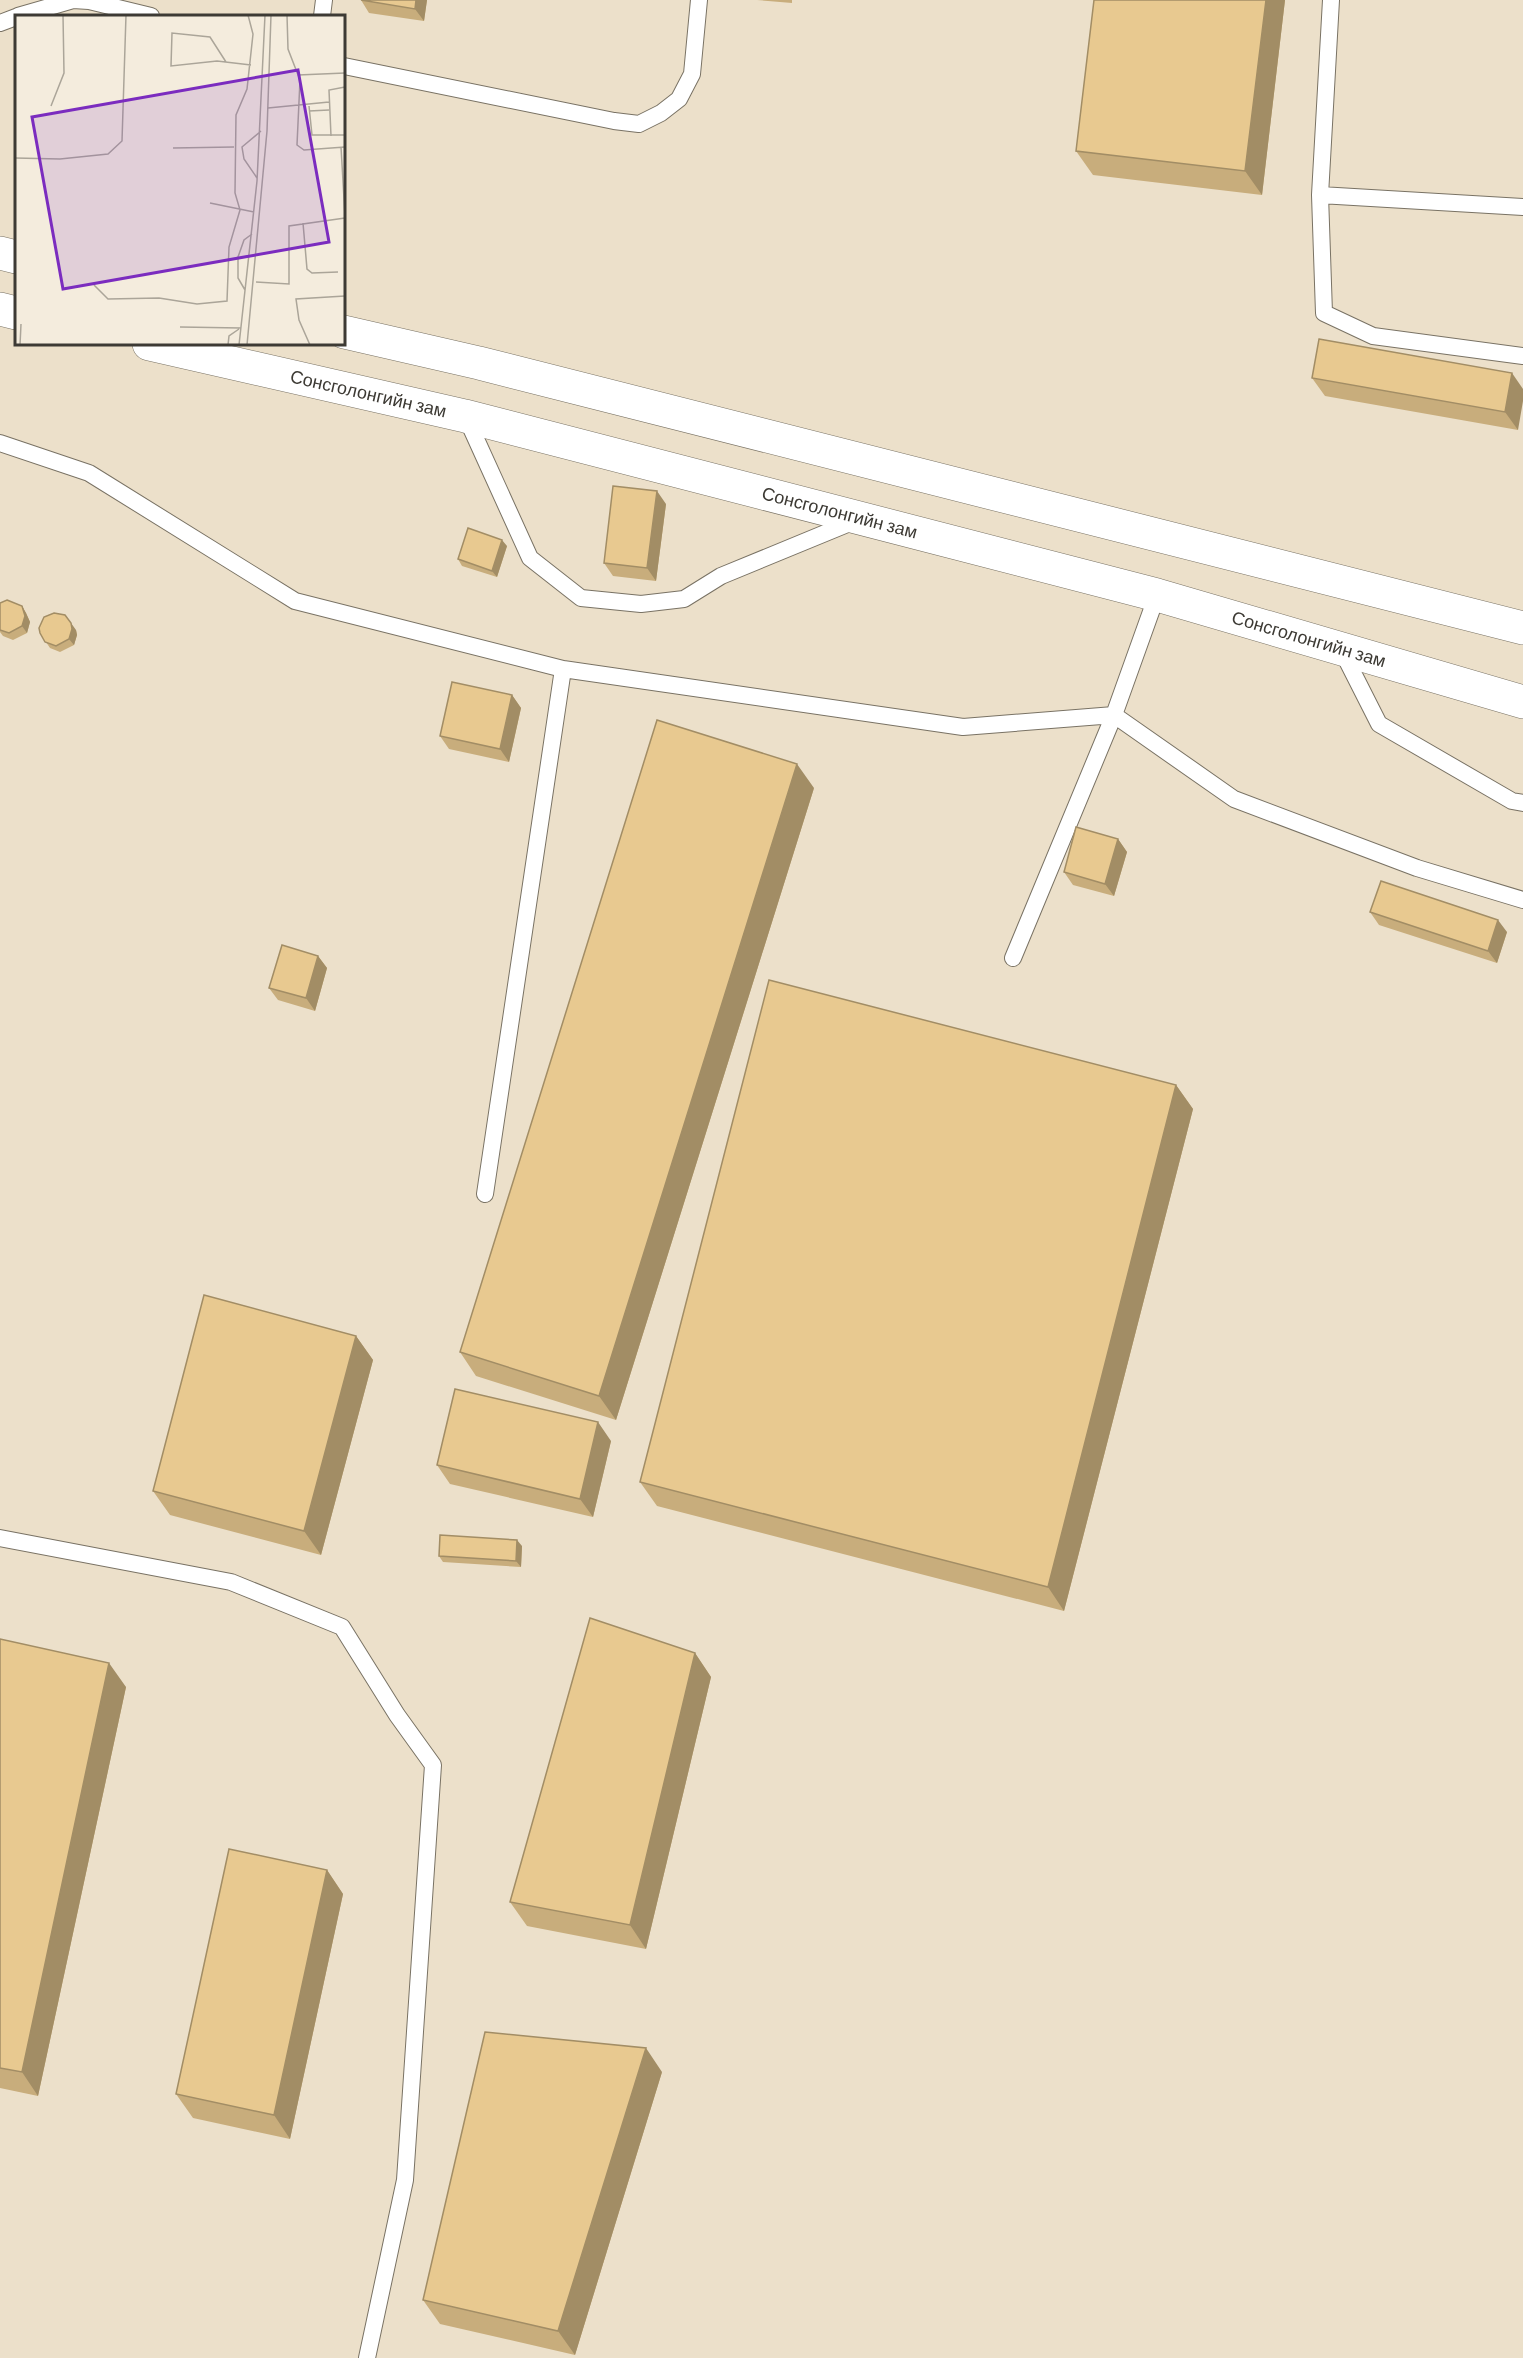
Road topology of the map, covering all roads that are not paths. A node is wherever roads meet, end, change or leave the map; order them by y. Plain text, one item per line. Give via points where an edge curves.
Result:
1 (324, 0) edge
2 (699, 0) edge
3 (1331, 0) edge
4 (45, 4) edge
5 (21, 15) edge
6 (147, 15) edge
7 (322, 15) edge
8 (15, 18) edge
9 (0, 22) edge
10 (345, 66) edge
11 (1320, 195) junction
12 (1523, 207) edge
13 (0, 253) edge
14 (15, 257) edge
15 (0, 309) edge
16 (15, 313) edge
17 (345, 332) edge
18 (153, 345) edge
19 (1523, 356) edge
20 (465, 416) junction
21 (0, 442) edge
22 (862, 518) junction
23 (1157, 595) junction
24 (1523, 628) edge
25 (1341, 648) junction
26 (563, 669) junction
27 (1523, 702) edge
28 (1114, 715) junction
29 (1523, 803) edge
30 (1523, 900) edge
31 (1013, 958) dead end
32 (485, 1194) dead end
33 (0, 1538) edge
34 (368, 2358) edge

1 - 7 lane
2 - 10 lane via 692,74 679,99 639,124
3 - 11 lane
4 - 5 lane
4 - 6 lane via 89,1
8 - 9 lane
11 - 12 lane
11 - 19 lane via 1324,313 1373,336
13 - 14 main road
15 - 16 main road
17 - 24 main road
18 - 20 main road, Сонсголонгийн зам
20 - 22 main road, Сонсголонгийн зам
20 - 22 lane via 530,558 581,598 641,604 684,599 721,576
21 - 26 lane via 89,473 295,601
22 - 23 main road, Сонсголонгийн зам
23 - 25 main road, Сонсголонгийн зам
23 - 28 lane
25 - 27 main road, Сонсголонгийн зам
25 - 29 lane via 1380,724 1512,801
26 - 28 lane via 963,727
26 - 32 lane
28 - 30 lane via 1234,799 1417,868
28 - 31 lane
33 - 34 lane via 231,1582 342,1627 433,1765 405,2180

